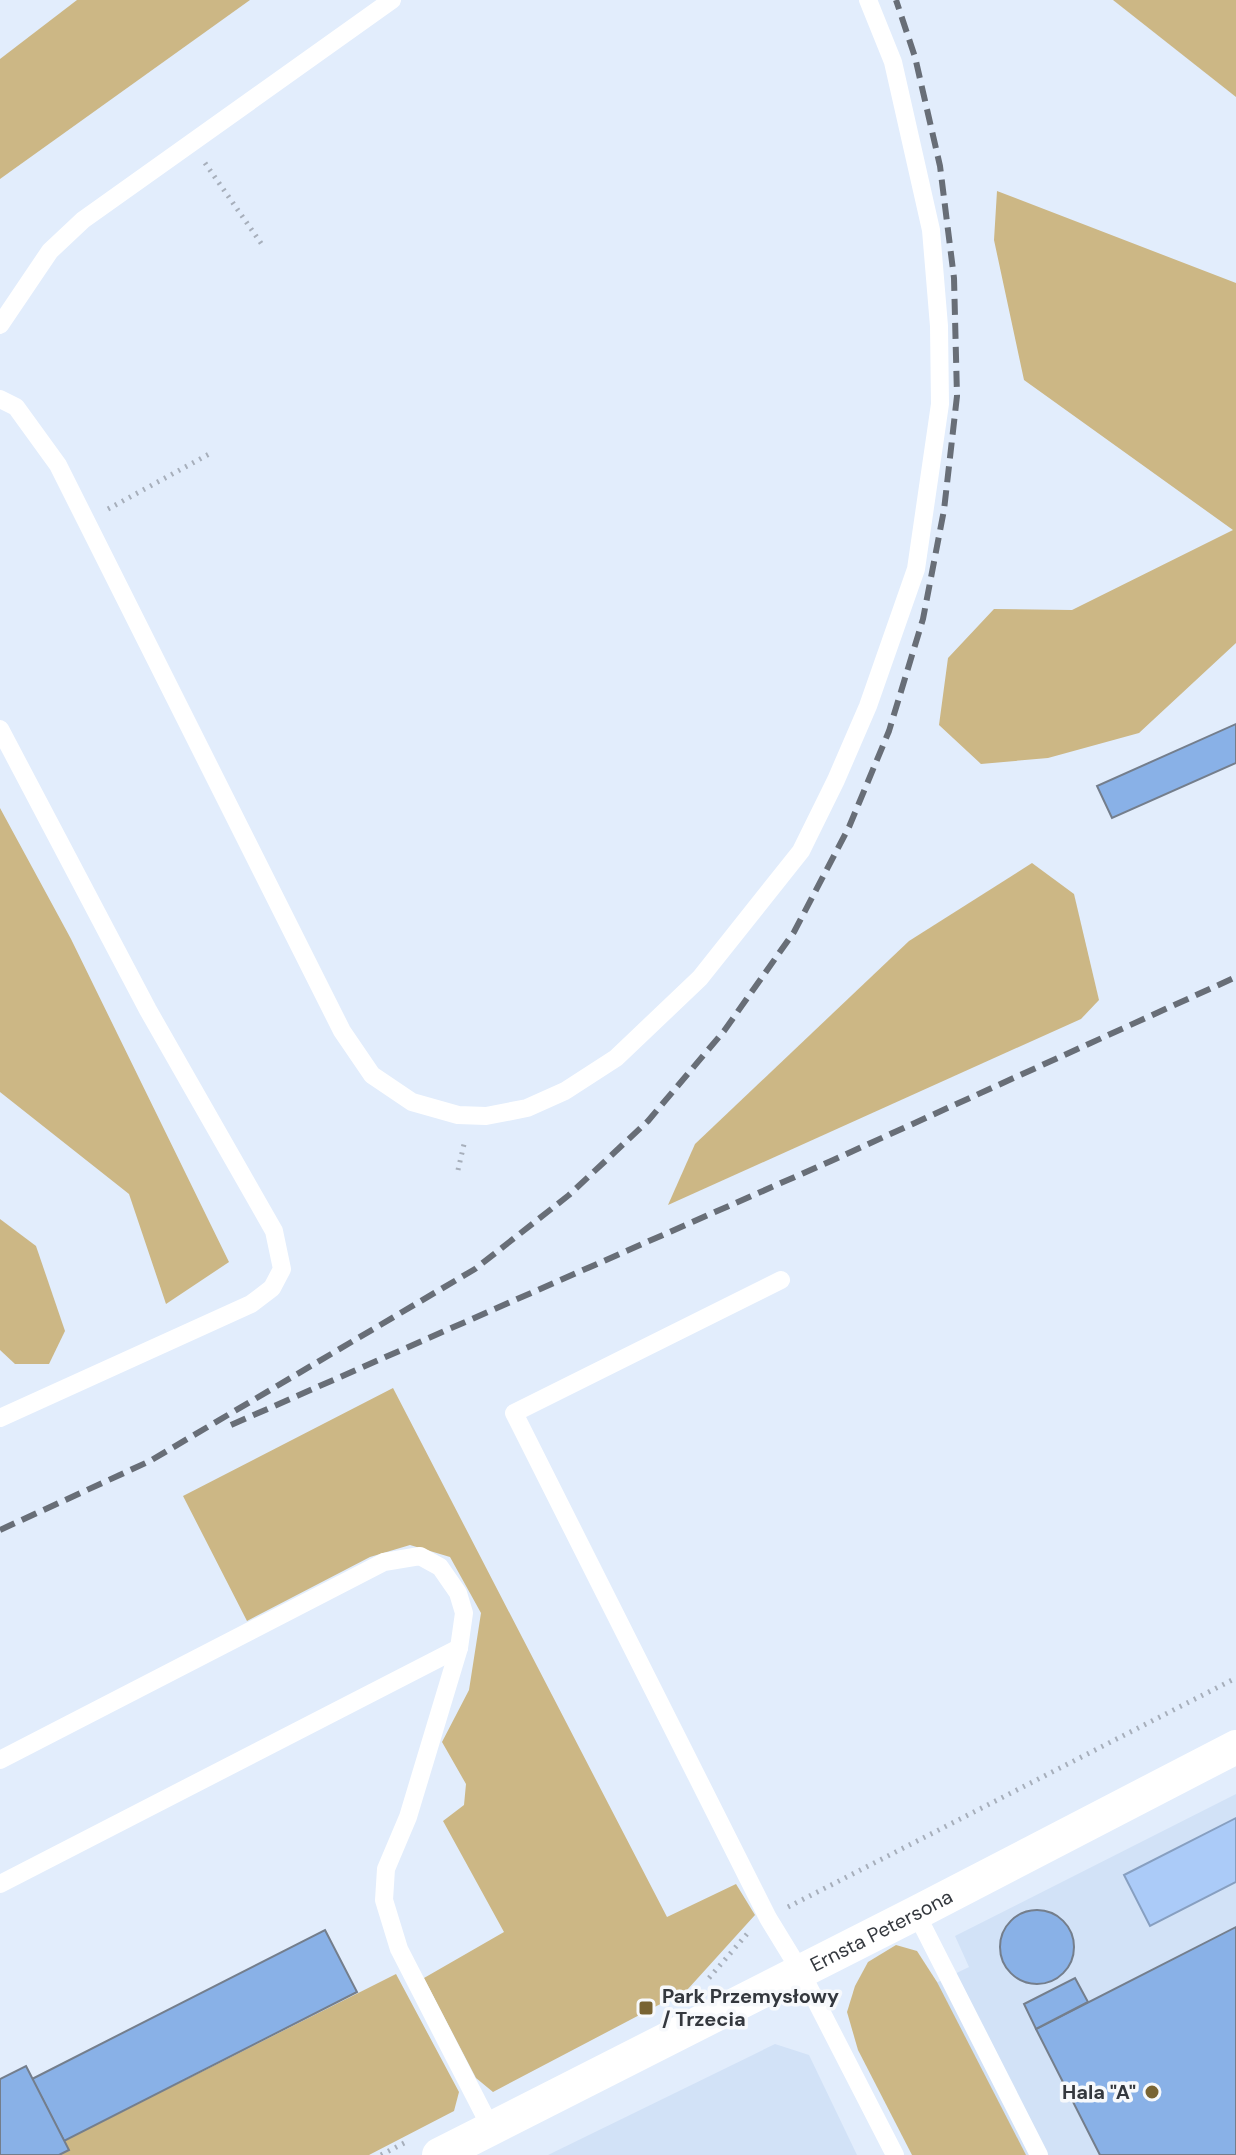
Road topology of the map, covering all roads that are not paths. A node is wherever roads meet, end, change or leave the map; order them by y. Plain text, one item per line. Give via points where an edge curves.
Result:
1 (392, 0) edge
2 (868, 0) edge
3 (0, 325) edge
4 (0, 399) edge
5 (0, 729) edge
6 (781, 1280) dead end
7 (0, 1418) edge
8 (459, 1648) junction
9 (1236, 1747) edge
10 (0, 1760) edge
11 (0, 1884) edge
12 (916, 1913) junction
13 (801, 1972) junction
14 (491, 2128) junction
15 (439, 2155) edge
16 (895, 2155) edge
17 (1039, 2155) edge

1 - 3 lane via 83,220 50,251
2 - 4 lane via 893,62 931,230 940,404 916,569 868,706 801,851 700,978 616,1058 565,1091 527,1108 458,1115 412,1102 372,1075 342,1031 58,465 16,407
5 - 7 lane via 148,1010 274,1231 282,1269 272,1288 251,1304
6 - 13 lane via 514,1413 768,1918
8 - 10 lane via 464,1613 440,1567 420,1556 384,1562
8 - 11 lane
8 - 14 lane via 408,1817 386,1869 384,1900 399,1949
9 - 12 street, Ernsta Petersona
12 - 13 street, Ernsta Petersona
12 - 17 lane
13 - 14 street, Ernsta Petersona
13 - 16 lane
14 - 15 street, Ernsta Petersona

